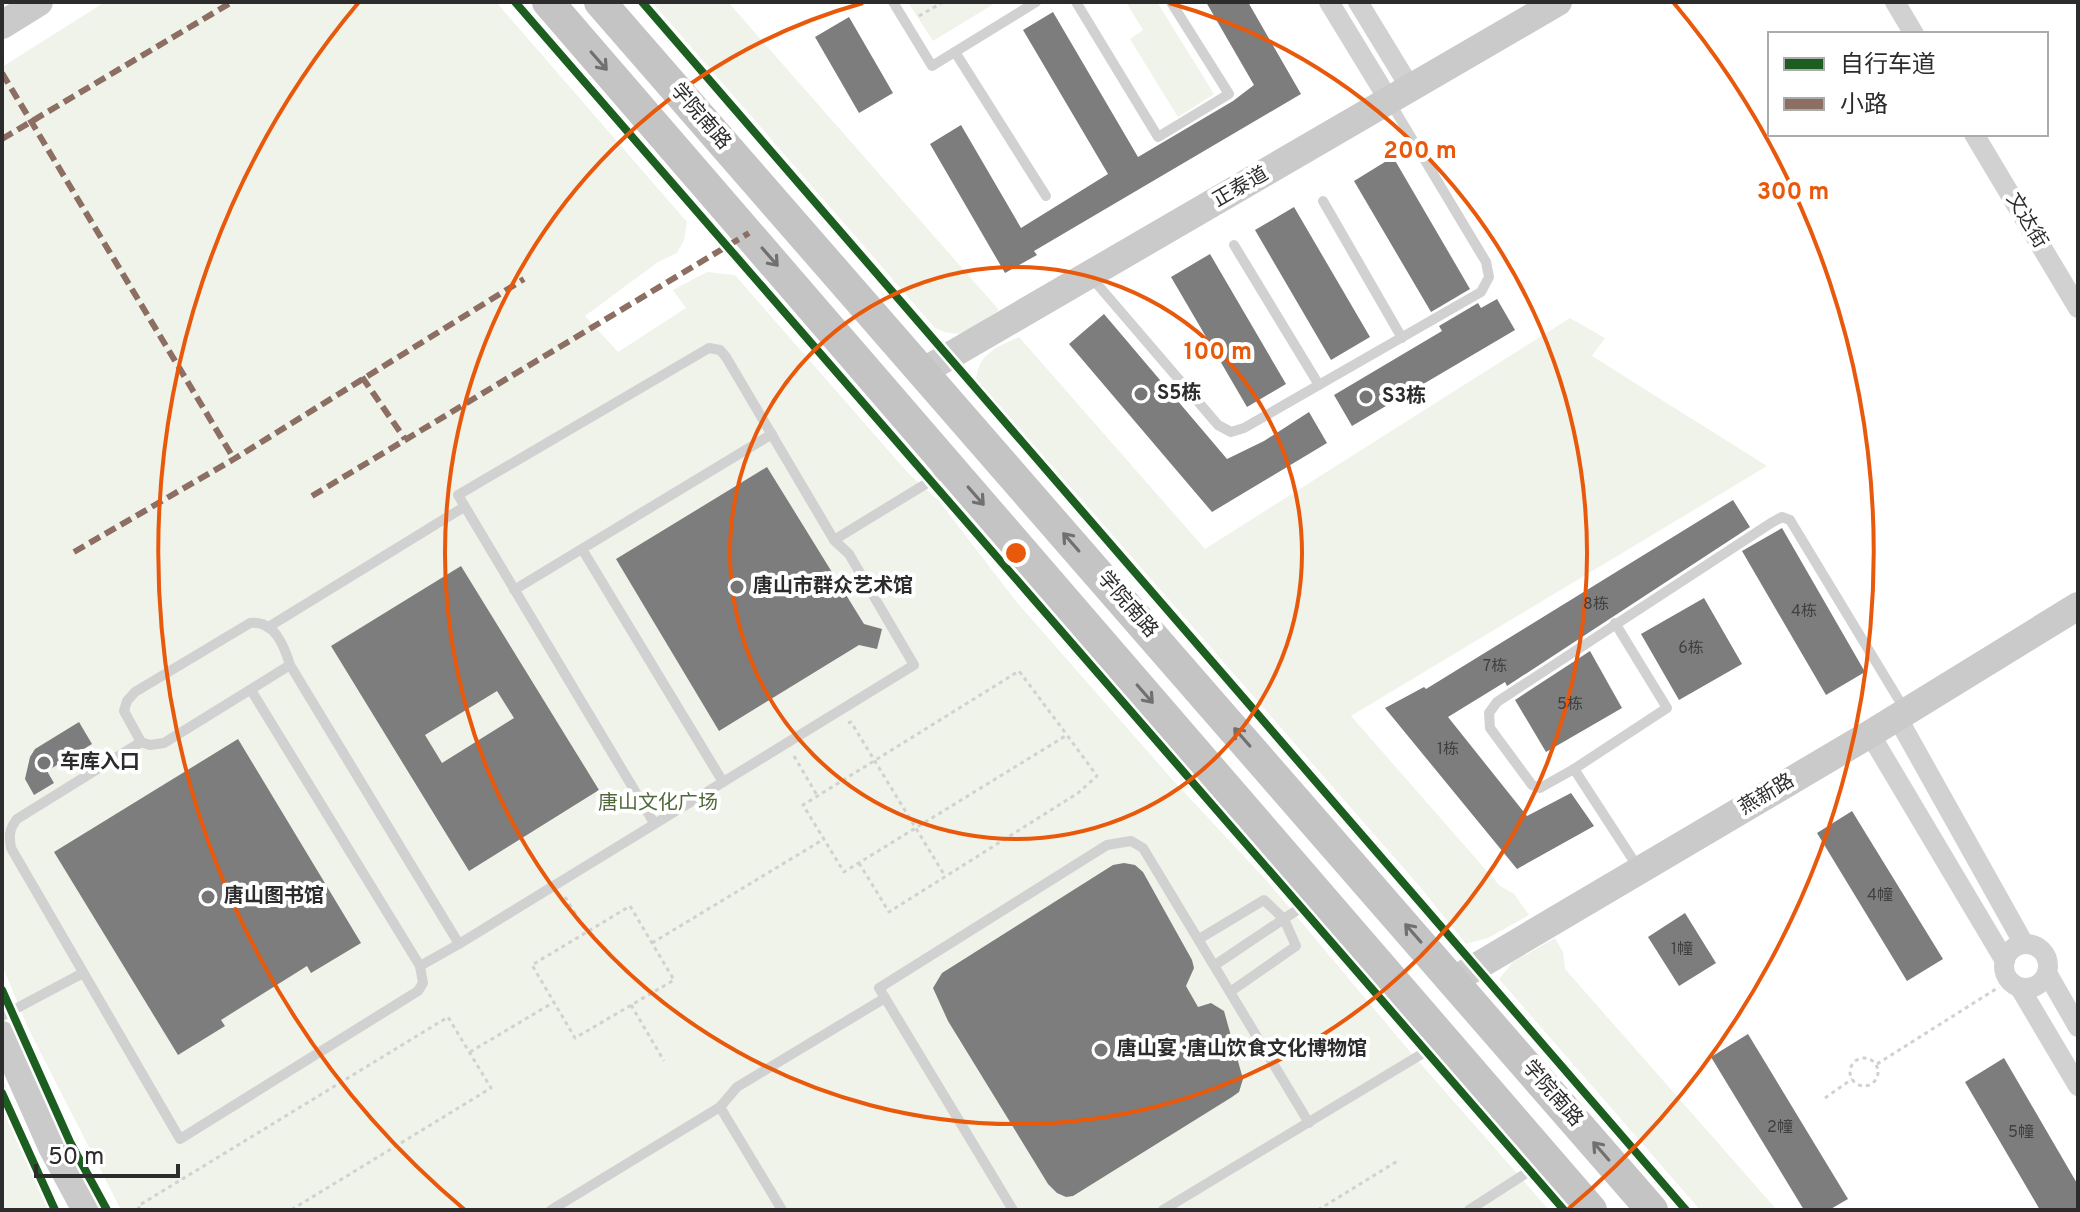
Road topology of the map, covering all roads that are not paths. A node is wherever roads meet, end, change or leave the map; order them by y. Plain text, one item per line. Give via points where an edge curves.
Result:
1 (39, 2) edge
2 (548, 2) edge
3 (600, 2) edge
4 (1036, 2) edge
5 (1076, 2) edge
6 (1171, 2) edge
7 (1329, 2) edge
8 (1358, 2) edge
9 (1558, 2) edge
10 (1895, 2) edge
11 (895, 5) edge
12 (2, 25) edge
13 (1913, 32) edge
14 (955, 52) junction
15 (1401, 96) junction
16 (1975, 136) edge
17 (1046, 196) dead end
18 (1323, 201) dead end
19 (1234, 245) dead end
20 (1089, 275) junction
21 (2078, 308) edge
22 (1402, 338) junction
23 (922, 372) junction
24 (1319, 385) junction
25 (772, 434) junction
26 (952, 468) junction
27 (464, 507) junction
28 (834, 540) junction
29 (582, 549) junction
30 (514, 590) junction
31 (2078, 606) edge
32 (1615, 623) junction
33 (270, 626) junction
34 (290, 665) junction
35 (251, 690) junction
36 (1902, 714) junction
37 (1870, 734) junction
38 (141, 742) junction
39 (1574, 769) junction
40 (723, 782) junction
41 (654, 823) junction
42 (1640, 870) junction
43 (1320, 895) junction
44 (1284, 919) junction
45 (1199, 939) junction
46 (459, 944) junction
47 (2024, 944) junction
48 (1215, 965) junction
49 (420, 966) junction
50 (83, 973) junction
51 (2047, 973) junction
52 (2011, 977) junction
53 (1454, 980) junction
54 (1230, 992) junction
55 (885, 998) junction
56 (2, 1016) edge
57 (2078, 1027) edge
58 (2, 1035) edge
59 (1446, 1040) junction
60 (2078, 1086) edge
61 (720, 1107) junction
62 (1309, 1123) junction
63 (1547, 1160) junction
64 (1472, 1209) edge
65 (86, 1210) edge
66 (551, 1210) edge
67 (782, 1210) edge
68 (1013, 1210) edge
69 (1163, 1210) edge
70 (1591, 1210) edge
71 (1652, 1210) edge

1 - 12 street
2 -> 26 main road, 学院南路
3 - 23 main road, 学院南路
4 - 14 lane
5 - 6 lane via 1158,137 1229,94
7 - 15 street
8 - 15 street
9 - 15 street, 正泰道
10 - 13 street
11 - 14 lane via 932,66
14 - 17 lane
15 - 20 street, 正泰道
15 - 22 lane via 1489,277 1481,292
16 - 21 street, 文达街
18 - 22 lane
19 - 24 lane
20 - 23 street, 正泰道
20 - 24 lane via 1218,425 1231,432
22 - 24 lane
53 -> 23 main road, 学院南路
25 - 27 lane via 726,357 709,348 458,495
25 - 28 lane
25 - 29 lane
26 - 28 lane
26 -> 43 main road, 学院南路
27 - 30 lane
27 - 33 lane
28 - 40 lane via 849,554 914,665
29 - 30 lane
29 - 40 lane
30 - 41 lane
31 - 36 street, 燕新路
32 - 36 lane via 1782,517 1790,520
32 - 39 lane via 1667,708
32 - 39 lane via 1497,702 1489,713 1490,728 1532,785 1540,788
33 - 34 lane
33 - 38 lane via 250,623 135,692 124,711
34 - 35 lane
34 - 46 lane
35 - 38 lane via 164,743
35 - 49 lane
36 - 37 street, 燕新路
36 - 47 street
37 - 42 street, 燕新路
37 - 52 street
38 - 50 lane via 10,828 11,848
39 - 42 lane
40 - 41 lane
41 - 46 lane
42 - 53 street, 燕新路
43 - 44 lane
43 - 59 main road, 学院南路
44 - 45 lane via 1264,900
44 - 48 lane
44 - 54 lane via 1296,946
45 - 48 lane
45 - 55 lane via 1143,848 1131,841 1107,845 879,988
46 - 49 lane
47 - 51 street via 2043,952
47 - 52 street via 2011,950
48 - 54 lane
49 - 50 lane via 423,983 418,991 180,1139
50 - 56 lane
51 - 52 street via 2039,984
51 - 57 street
52 - 60 street
71 -> 53 main road, 学院南路
54 - 62 lane
55 - 61 lane via 737,1087
55 - 68 lane
58 - 65 street
59 - 62 lane
59 - 63 main road, 学院南路
61 - 66 lane
61 - 67 lane
62 - 69 lane
63 - 64 lane
63 - 70 main road, 学院南路

